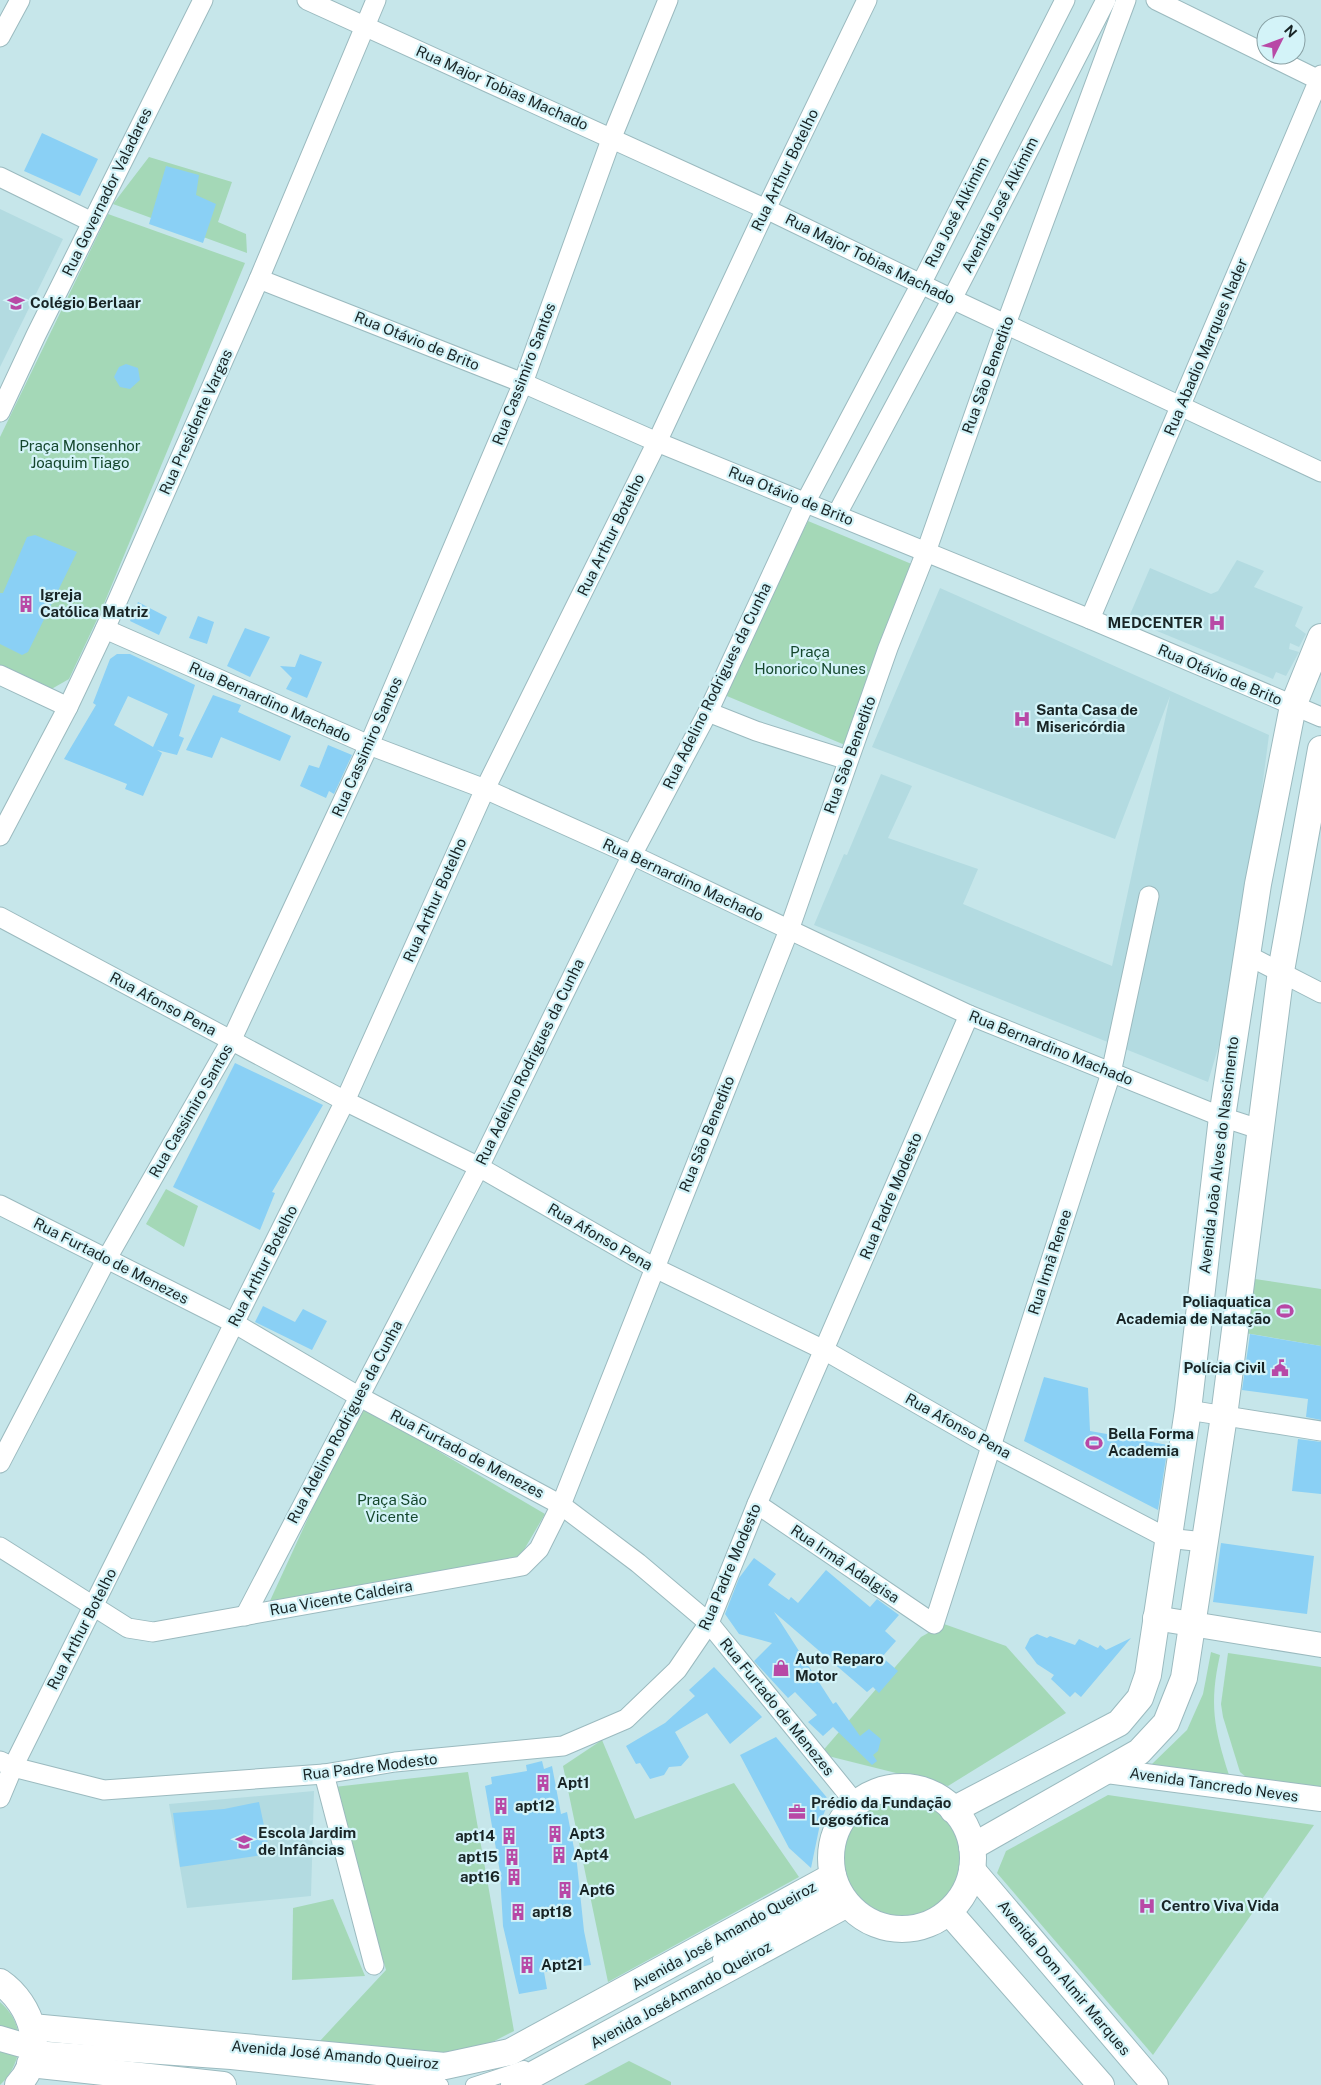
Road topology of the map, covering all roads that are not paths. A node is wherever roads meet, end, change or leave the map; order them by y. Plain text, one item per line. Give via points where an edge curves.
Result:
1 (20, 0) edge
2 (202, 0) edge
3 (307, 0) edge
4 (376, 0) edge
5 (668, 0) edge
6 (867, 0) edge
7 (1065, 0) edge
8 (1106, 0) edge
9 (1126, 0) edge
10 (1156, 0) edge
11 (365, 26) junction
12 (0, 37) edge
13 (1256, 49) edge
14 (1291, 65) edge
15 (1320, 78) edge
16 (612, 137) junction
17 (0, 177) edge
18 (766, 209) junction
19 (92, 222) junction
20 (259, 279) junction
21 (921, 284) junction
22 (952, 299) junction
23 (1006, 324) junction
24 (523, 383) junction
25 (1180, 407) junction
26 (0, 412) edge
27 (657, 442) junction
28 (1321, 472) edge
29 (805, 503) junction
30 (837, 514) junction
31 (926, 552) junction
32 (1090, 619) junction
33 (105, 629) junction
34 (1321, 637) edge
35 (0, 675) edge
36 (1293, 706) junction
37 (68, 707) junction
38 (708, 712) junction
39 (1321, 717) edge
40 (369, 745) junction
41 (1321, 749) edge
42 (848, 760) junction
43 (484, 789) junction
44 (0, 836) edge
45 (632, 855) junction
46 (1258, 884) junction
47 (1149, 896) dead end
48 (1294, 896) junction
49 (0, 917) edge
50 (789, 930) junction
51 (1247, 955) junction
52 (1281, 972) junction
53 (1321, 993) edge
54 (969, 1015) junction
55 (231, 1041) junction
56 (1111, 1073) junction
57 (345, 1101) junction
58 (1222, 1117) junction
59 (1262, 1130) junction
60 (479, 1167) junction
61 (0, 1204) edge
62 (106, 1260) junction
63 (653, 1268) junction
64 (234, 1324) junction
65 (824, 1350) junction
66 (358, 1396) junction
67 (1188, 1410) junction
68 (1224, 1416) junction
69 (1321, 1431) edge
70 (991, 1446) junction
71 (0, 1463) edge
72 (757, 1504) junction
73 (561, 1505) junction
74 (1168, 1538) junction
75 (1204, 1542) junction
76 (0, 1547) edge
77 (93, 1606) junction
78 (245, 1616) junction
79 (1155, 1618) junction
80 (708, 1623) junction
81 (934, 1624) joint
82 (1193, 1625) junction
83 (1321, 1645) edge
84 (6, 1764) edge
85 (1107, 1770) junction
86 (324, 1774) junction
87 (0, 1798) edge
88 (1321, 1799) edge
89 (856, 1804) junction
90 (953, 1810) junction
91 (972, 1858) junction
92 (839, 1890) junction
93 (949, 1912) junction
94 (374, 1965) dead end
95 (0, 1982) edge
96 (0, 2033) edge
97 (0, 2044) edge
98 (30, 2053) edge
99 (224, 2085) edge
100 (441, 2085) edge
101 (473, 2085) edge
102 (514, 2085) edge
103 (1101, 2085) edge
104 (1155, 2085) edge

1 - 12 street
2 - 19 street, Rua Governador Valadares
3 - 11 street, Rua Major Tobias Machado
4 - 11 street, Rua Presidente Vargas
5 - 16 street, Rua Cassimiro Santos
6 - 18 street, Rua Arthur Botelho
7 - 21 street, Rua José Alkimim
8 - 22 street, Avenida José Alkimim
9 - 23 street, Rua São Benedito
10 - 13 street
11 - 16 street, Rua Major Tobias Machado
11 - 20 street, Rua Presidente Vargas
14 - 15 street
15 - 25 street, Rua Abadio Marques Nader
16 - 18 street, Rua Major Tobias Machado
16 - 24 street, Rua Cassimiro Santos
17 - 19 street
18 - 21 street, Rua Major Tobias Machado
18 - 27 street, Rua Arthur Botelho
19 - 26 street, Rua Governador Valadares
20 - 24 street, Rua Otávio de Brito
20 - 33 street, Rua Presidente Vargas
21 - 22 street, Rua Major Tobias Machado
21 - 29 street, Rua José Alkimim
22 - 23 street, Rua Major Tobias Machado
22 - 30 street, Avenida José Alkimim
23 - 25 street, Rua Major Tobias Machado
23 - 31 street, Rua São Benedito
24 - 27 street, Rua Otávio de Brito
24 - 40 street, Rua Cassimiro Santos
25 - 28 street, Rua Major Tobias Machado
25 - 32 street, Rua Abadio Marques Nader
27 - 29 street, Rua Otávio de Brito
27 - 43 street, Rua Arthur Botelho
29 - 30 street, Rua Otávio de Brito
29 - 38 street, Rua Adelino Rodrigues da Cunha
30 - 31 street, Rua Otávio de Brito
31 - 32 street, Rua Otávio de Brito
31 - 42 street, Rua São Benedito
32 - 36 street, Rua Otávio de Brito
33 - 37 street, Rua Presidente Vargas
33 - 40 street, Rua Bernardino Machado
34 - 36 main road, Avenida João Alves do Nascimento
35 - 37 street
36 - 39 street, Rua Otávio de Brito
36 - 46 main road, Avenida João Alves do Nascimento
37 - 44 street, Rua Presidente Vargas
38 - 42 street
38 - 45 street, Rua Adelino Rodrigues da Cunha
40 - 43 street, Rua Bernardino Machado
40 - 55 street, Rua Cassimiro Santos
41 - 48 main road
42 - 50 street, Rua São Benedito
43 - 45 street, Rua Bernardino Machado
43 - 57 street, Rua Arthur Botelho
45 - 50 street, Rua Bernardino Machado
45 - 60 street, Rua Adelino Rodrigues da Cunha
46 - 48 main road
46 - 51 main road, Avenida João Alves do Nascimento
47 - 56 street, Rua Irmã Renee
48 - 52 main road
49 - 55 street, Rua Afonso Pena
50 - 54 street, Rua Bernardino Machado
50 - 63 street, Rua São Benedito
51 - 52 street
51 - 58 main road, Avenida João Alves do Nascimento
52 - 53 street
52 - 59 main road
54 - 56 street, Rua Bernardino Machado
54 - 65 street, Rua Padre Modesto
55 - 57 street, Rua Afonso Pena
55 - 62 street, Rua Cassimiro Santos
56 - 58 street, Rua Bernardino Machado
56 - 70 street, Rua Irmã Renee
57 - 60 street, Rua Afonso Pena
57 - 64 street, Rua Arthur Botelho
58 - 59 street, Rua Bernardino Machado
58 - 67 main road, Avenida João Alves do Nascimento
59 - 68 main road
60 - 63 street, Rua Afonso Pena
60 - 66 street, Rua Adelino Rodrigues da Cunha
61 - 62 street, Rua Furtado de Menezes
62 - 64 street, Rua Furtado de Menezes
62 - 71 street, Rua Cassimiro Santos
63 - 65 street, Rua Afonso Pena
63 - 73 street, Rua São Benedito
64 - 66 street, Rua Furtado de Menezes
64 - 77 street, Rua Arthur Botelho
65 - 70 street, Rua Afonso Pena
65 - 72 street, Rua Padre Modesto
66 - 73 street, Rua Furtado de Menezes
66 - 78 street, Rua Adelino Rodrigues da Cunha
67 - 68 street
67 - 74 main road, Avenida João Alves do Nascimento
68 - 69 street
68 - 75 main road
70 - 74 street, Rua Afonso Pena
70 - 81 street, Rua Irmã Renee
72 - 80 street, Rua Padre Modesto
72 - 81 street, Rua Irmã Adalgisa
73 - 78 street, Rua Vicente Caldeira via 539,1549 522,1566
73 - 80 street, Rua Furtado de Menezes via 638,1563
74 - 75 street, Rua Afonso Pena
74 - 79 main road, Avenida João Alves do Nascimento
75 - 82 main road
76 - 77 street, Rua Vicente Caldeira
77 - 78 street, Rua Vicente Caldeira via 128,1628 153,1632
77 - 84 street, Rua Arthur Botelho
79 - 82 street
79 - 90 main road, Avenida João Alves do Nascimento via 1143,1690 1119,1723
80 - 86 street, Rua Padre Modesto via 677,1670 626,1719 563,1746 395,1762
80 - 89 street, Rua Furtado de Menezes
82 - 83 street
82 - 85 main road via 1184,1678 1166,1723 1139,1752
84 - 86 street, Rua Padre Modesto via 104,1790
84 - 87 street, Rua Arthur Botelho
85 - 88 street, Avenida Tancredo Neves
85 - 91 main road
86 - 94 street
89 - 90 main road via 874,1793 902,1788 936,1796
89 - 92 main road via 843,1818 834,1836 830,1856
90 - 91 main road via 965,1827
91 - 93 main road via 964,1893
91 - 104 main road, Avenida Dom Almir Marques
92 - 93 main road via 864,1919 885,1928 908,1930 930,1924
92 - 98 main road, Avenida José Amando Queiroz via 510,2052 444,2066
92 - 101 street via 539,2063
92 - 102 main road, Avenida JoséAmando Queiroz
93 - 103 main road
95 - 98 main road via 23,2003
96 - 98 street
97 - 98 street
98 - 99 main road
98 - 100 street via 231,2062

